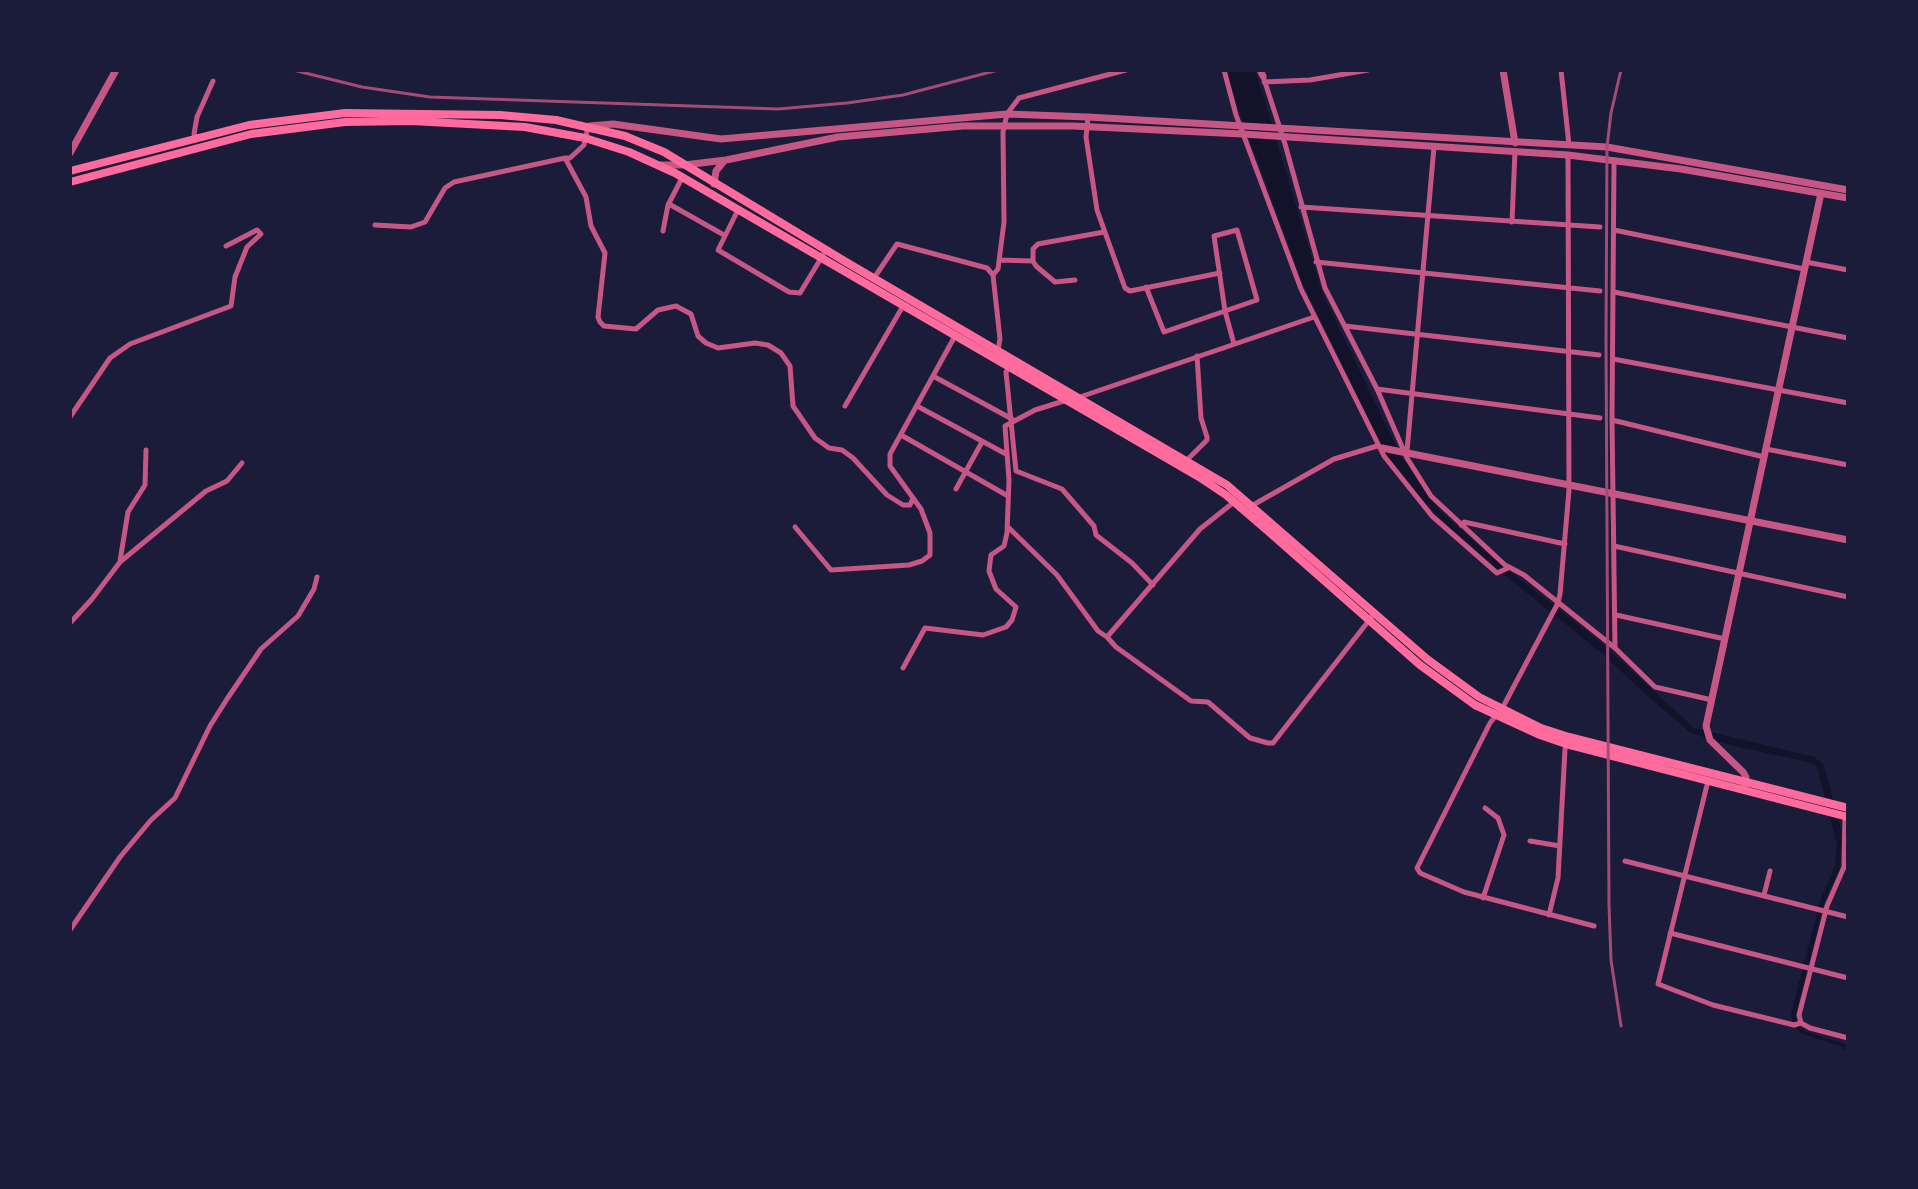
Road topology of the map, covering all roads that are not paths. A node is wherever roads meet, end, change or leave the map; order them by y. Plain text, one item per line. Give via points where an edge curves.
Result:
1 (116, 70) edge
2 (1126, 70) edge
3 (1224, 70) edge
4 (1368, 70) edge
5 (1503, 70) edge
6 (1561, 70) edge
7 (1262, 76) edge
8 (213, 81) dead end
9 (1007, 114) junction
10 (1088, 117) junction
11 (1004, 125) junction
12 (588, 126) junction
13 (1087, 126) junction
14 (1276, 127) junction
15 (1244, 130) junction
16 (1279, 136) junction
17 (197, 138) junction
18 (585, 138) junction
19 (1515, 143) junction
20 (1569, 145) junction
21 (1434, 147) junction
22 (1500, 151) junction
23 (1516, 152) junction
24 (70, 153) edge
25 (1538, 153) junction
26 (1568, 155) junction
27 (565, 158) junction
28 (726, 160) junction
29 (1614, 160) junction
30 (659, 164) junction
31 (684, 165) junction
32 (70, 171) edge
33 (683, 177) junction
34 (70, 182) edge
35 (1813, 183) junction
36 (714, 184) junction
37 (1831, 186) junction
38 (1848, 190) edge
39 (1821, 193) junction
40 (1848, 198) edge
41 (669, 204) junction
42 (1301, 207) junction
43 (738, 210) junction
44 (1428, 216) junction
45 (1512, 222) junction
46 (375, 225) dead end
47 (1569, 226) junction
48 (1600, 227) dead end
49 (1614, 230) junction
50 (663, 231) dead end
51 (1104, 232) junction
52 (724, 235) junction
53 (226, 246) dead end
54 (823, 254) junction
55 (999, 260) junction
56 (1033, 261) junction
57 (1316, 262) junction
58 (1805, 266) junction
59 (1848, 270) edge
60 (1220, 273) junction
61 (1423, 273) junction
62 (993, 275) junction
63 (874, 278) junction
64 (1075, 280) dead end
65 (1146, 287) junction
66 (1568, 287) junction
67 (1600, 291) dead end
68 (1614, 292) junction
69 (903, 306) junction
70 (1225, 311) junction
71 (1314, 317) junction
72 (1344, 326) junction
73 (1791, 327) junction
74 (1418, 334) junction
75 (955, 336) junction
76 (1848, 338) edge
77 (1234, 344) junction
78 (998, 350) junction
79 (1569, 352) junction
80 (1599, 355) dead end
81 (1197, 356) junction
82 (1613, 359) junction
83 (1009, 367) junction
84 (933, 376) junction
85 (1377, 389) junction
86 (1779, 390) junction
87 (1413, 392) junction
88 (1079, 397) junction
89 (1067, 400) junction
90 (1848, 403) edge
91 (845, 406) dead end
92 (917, 406) junction
93 (1569, 413) junction
94 (70, 417) edge
95 (1600, 418) dead end
96 (1012, 420) junction
97 (1612, 420) junction
98 (901, 435) junction
99 (982, 442) junction
100 (1380, 447) junction
101 (146, 450) dead end
102 (1403, 452) junction
103 (1765, 453) junction
104 (1006, 454) junction
105 (1187, 460) junction
106 (242, 463) dead end
107 (1848, 465) edge
108 (966, 472) junction
109 (1569, 485) junction
110 (956, 489) dead end
111 (1613, 494) junction
112 (1008, 496) junction
113 (913, 498) junction
114 (1234, 502) junction
115 (1253, 505) junction
116 (1750, 521) junction
117 (1461, 525) junction
118 (1007, 526) junction
119 (795, 527) dead end
120 (1848, 540) edge
121 (1565, 544) junction
122 (1614, 546) junction
123 (120, 562) junction
124 (1508, 568) junction
125 (1739, 573) junction
126 (317, 577) dead end
127 (1153, 585) junction
128 (1848, 597) edge
129 (1558, 604) junction
130 (1616, 615) junction
131 (1371, 617) junction
132 (70, 623) edge
133 (1107, 637) junction
134 (1725, 639) junction
135 (1615, 648) junction
136 (903, 668) dead end
137 (1712, 700) junction
138 (1498, 712) junction
139 (1565, 749) dead end
140 (1707, 785) dead end
141 (1744, 786) junction
142 (1485, 808) dead end
143 (1847, 814) edge
144 (1530, 841) dead end
145 (1560, 846) junction
146 (1625, 861) dead end
147 (1770, 871) dead end
148 (1685, 875) junction
149 (1764, 895) junction
150 (1483, 898) junction
151 (1822, 910) junction
152 (1549, 915) junction
153 (1848, 917) edge
154 (1594, 926) dead end
155 (70, 930) edge
156 (1670, 933) junction
157 (1807, 968) junction
158 (1848, 978) edge
159 (1798, 1024) junction
160 (1848, 1038) edge

1 - 24 street
2 - 9 street via 1019,98
3 - 15 street
4 - 7 street via 1310,80
5 - 19 street
6 - 20 street
7 - 14 street
8 - 17 street via 197,117
9 - 10 street
9 - 11 street
9 - 12 street via 721,139 613,124
10 - 13 street
10 - 15 street
11 - 13 street
11 - 28 street via 838,137
11 - 55 street
12 - 17 main road via 489,114 345,113 282,119
12 - 18 street
12 - 31 main road via 646,143
13 - 15 street
13 - 51 street
14 - 15 street
14 - 16 street
14 - 19 street
15 - 16 street
15 - 71 street
16 - 21 street
16 - 42 street
17 - 32 main road
18 - 27 street via 580,151
18 - 30 main road
18 - 34 main road via 499,124 345,122 251,134
19 - 20 street
19 - 22 street
19 - 23 street
19 - 25 street
20 - 35 street
21 - 22 street
21 - 44 street
22 - 23 street
23 - 25 street
23 - 45 street
25 - 26 street
26 - 29 street
26 - 47 street
27 - 46 street via 454,182 425,222 411,227
27 - 113 street via 586,197 591,226 605,253 598,317 604,326 636,329 658,310 676,306 691,314 706,343 718,348 768,345 790,366 793,406 815,438 853,458 903,505 910,505
28 - 31 street
28 - 36 street via 716,171
29 - 39 street
29 - 49 street
30 - 31 street
30 - 33 main road
31 - 36 main road
33 - 41 street
33 - 43 main road
35 - 37 street
35 - 39 street
36 - 54 main road
37 - 38 street
37 - 39 street
39 - 40 street
39 - 58 street
41 - 50 street
41 - 52 street
42 - 44 street
42 - 57 street
43 - 52 street
43 - 54 main road
44 - 45 street
44 - 61 street
45 - 47 street
47 - 48 street
47 - 66 street
49 - 58 street
49 - 68 street
51 - 56 street via 1038,244
51 - 65 street via 1125,288
52 - 54 street via 720,252 792,293 800,293
53 - 94 street via 257,230 261,234 247,247 231,306 130,344 110,358
54 - 63 main road
54 - 69 main road
55 - 56 street
55 - 62 street
56 - 64 street via 1055,282
57 - 61 street
57 - 72 street
58 - 59 street
58 - 73 street
60 - 65 street
60 - 70 street
60 - 70 street via 1214,236 1237,230 1257,300
61 - 66 street
61 - 74 street
62 - 63 street via 987,268 897,244
62 - 78 street
63 - 78 main road
65 - 70 street via 1164,332
66 - 67 street
66 - 79 street
68 - 73 street
68 - 82 street
69 - 75 main road
69 - 91 street
70 - 77 street
71 - 77 street
71 - 100 street
72 - 74 street
72 - 85 street
73 - 76 street
73 - 86 street
74 - 79 street
74 - 87 street
75 - 83 main road
75 - 84 street
77 - 81 street
78 - 88 main road
79 - 80 street
79 - 93 street
81 - 88 street
81 - 105 street via 1207,440
82 - 86 street
82 - 97 street
83 - 89 main road
83 - 96 street
84 - 92 street
84 - 96 street
85 - 87 street
85 - 102 street
86 - 90 street
86 - 103 street
87 - 93 street
87 - 102 street
88 - 89 street
88 - 105 main road
89 - 96 street
89 - 114 main road
92 - 98 street
92 - 99 street
93 - 95 street
93 - 109 street
96 - 104 street via 1005,426
96 - 127 street via 1016,471 1062,489 1096,535
97 - 103 street
97 - 111 street
98 - 108 street
98 - 113 street via 890,454 890,466
99 - 104 street
99 - 108 street
100 - 102 street
100 - 115 street via 1334,459
100 - 124 street via 1432,516 1497,573
101 - 123 street via 145,485 128,512
102 - 109 street
102 - 117 street via 1431,496
103 - 107 street
103 - 116 street
104 - 112 street
105 - 115 main road
106 - 123 street via 227,481 206,491
108 - 110 street
108 - 112 street
109 - 111 street
109 - 121 street
111 - 116 street
111 - 122 street
112 - 118 street
113 - 119 street via 930,533 930,555 909,565 831,570
114 - 127 street via 1210,518
114 - 131 main road
115 - 131 main road
116 - 120 street
116 - 125 street
117 - 121 street
117 - 124 street
118 - 133 street via 1057,575
118 - 136 street via 1004,546 991,555 989,571 996,589 1016,607 1012,620 983,635 925,628
121 - 129 street
122 - 125 street
122 - 130 street
123 - 132 street
124 - 129 street
125 - 128 street
125 - 134 street
126 - 155 street via 298,616 261,649 227,699 175,798 120,857
127 - 133 street
129 - 135 street
129 - 138 street
130 - 134 street
130 - 135 street
131 - 133 street via 1273,743 1250,738 1208,702 1191,701
131 - 138 main road via 1454,692
134 - 137 street
135 - 137 street via 1655,687
137 - 141 street via 1708,736 1743,772
138 - 141 main road via 1569,745
138 - 150 street via 1417,868
139 - 145 street
140 - 148 street
141 - 143 main road
142 - 150 street via 1498,818 1504,835
143 - 151 street via 1844,867
144 - 145 street
145 - 152 street
146 - 148 street
147 - 149 street
148 - 149 street
148 - 156 street
149 - 151 street
150 - 152 street
151 - 153 street
151 - 157 street
152 - 154 street
156 - 157 street
156 - 159 street via 1658,984 1713,1005
157 - 158 street
157 - 159 street
159 - 160 street

